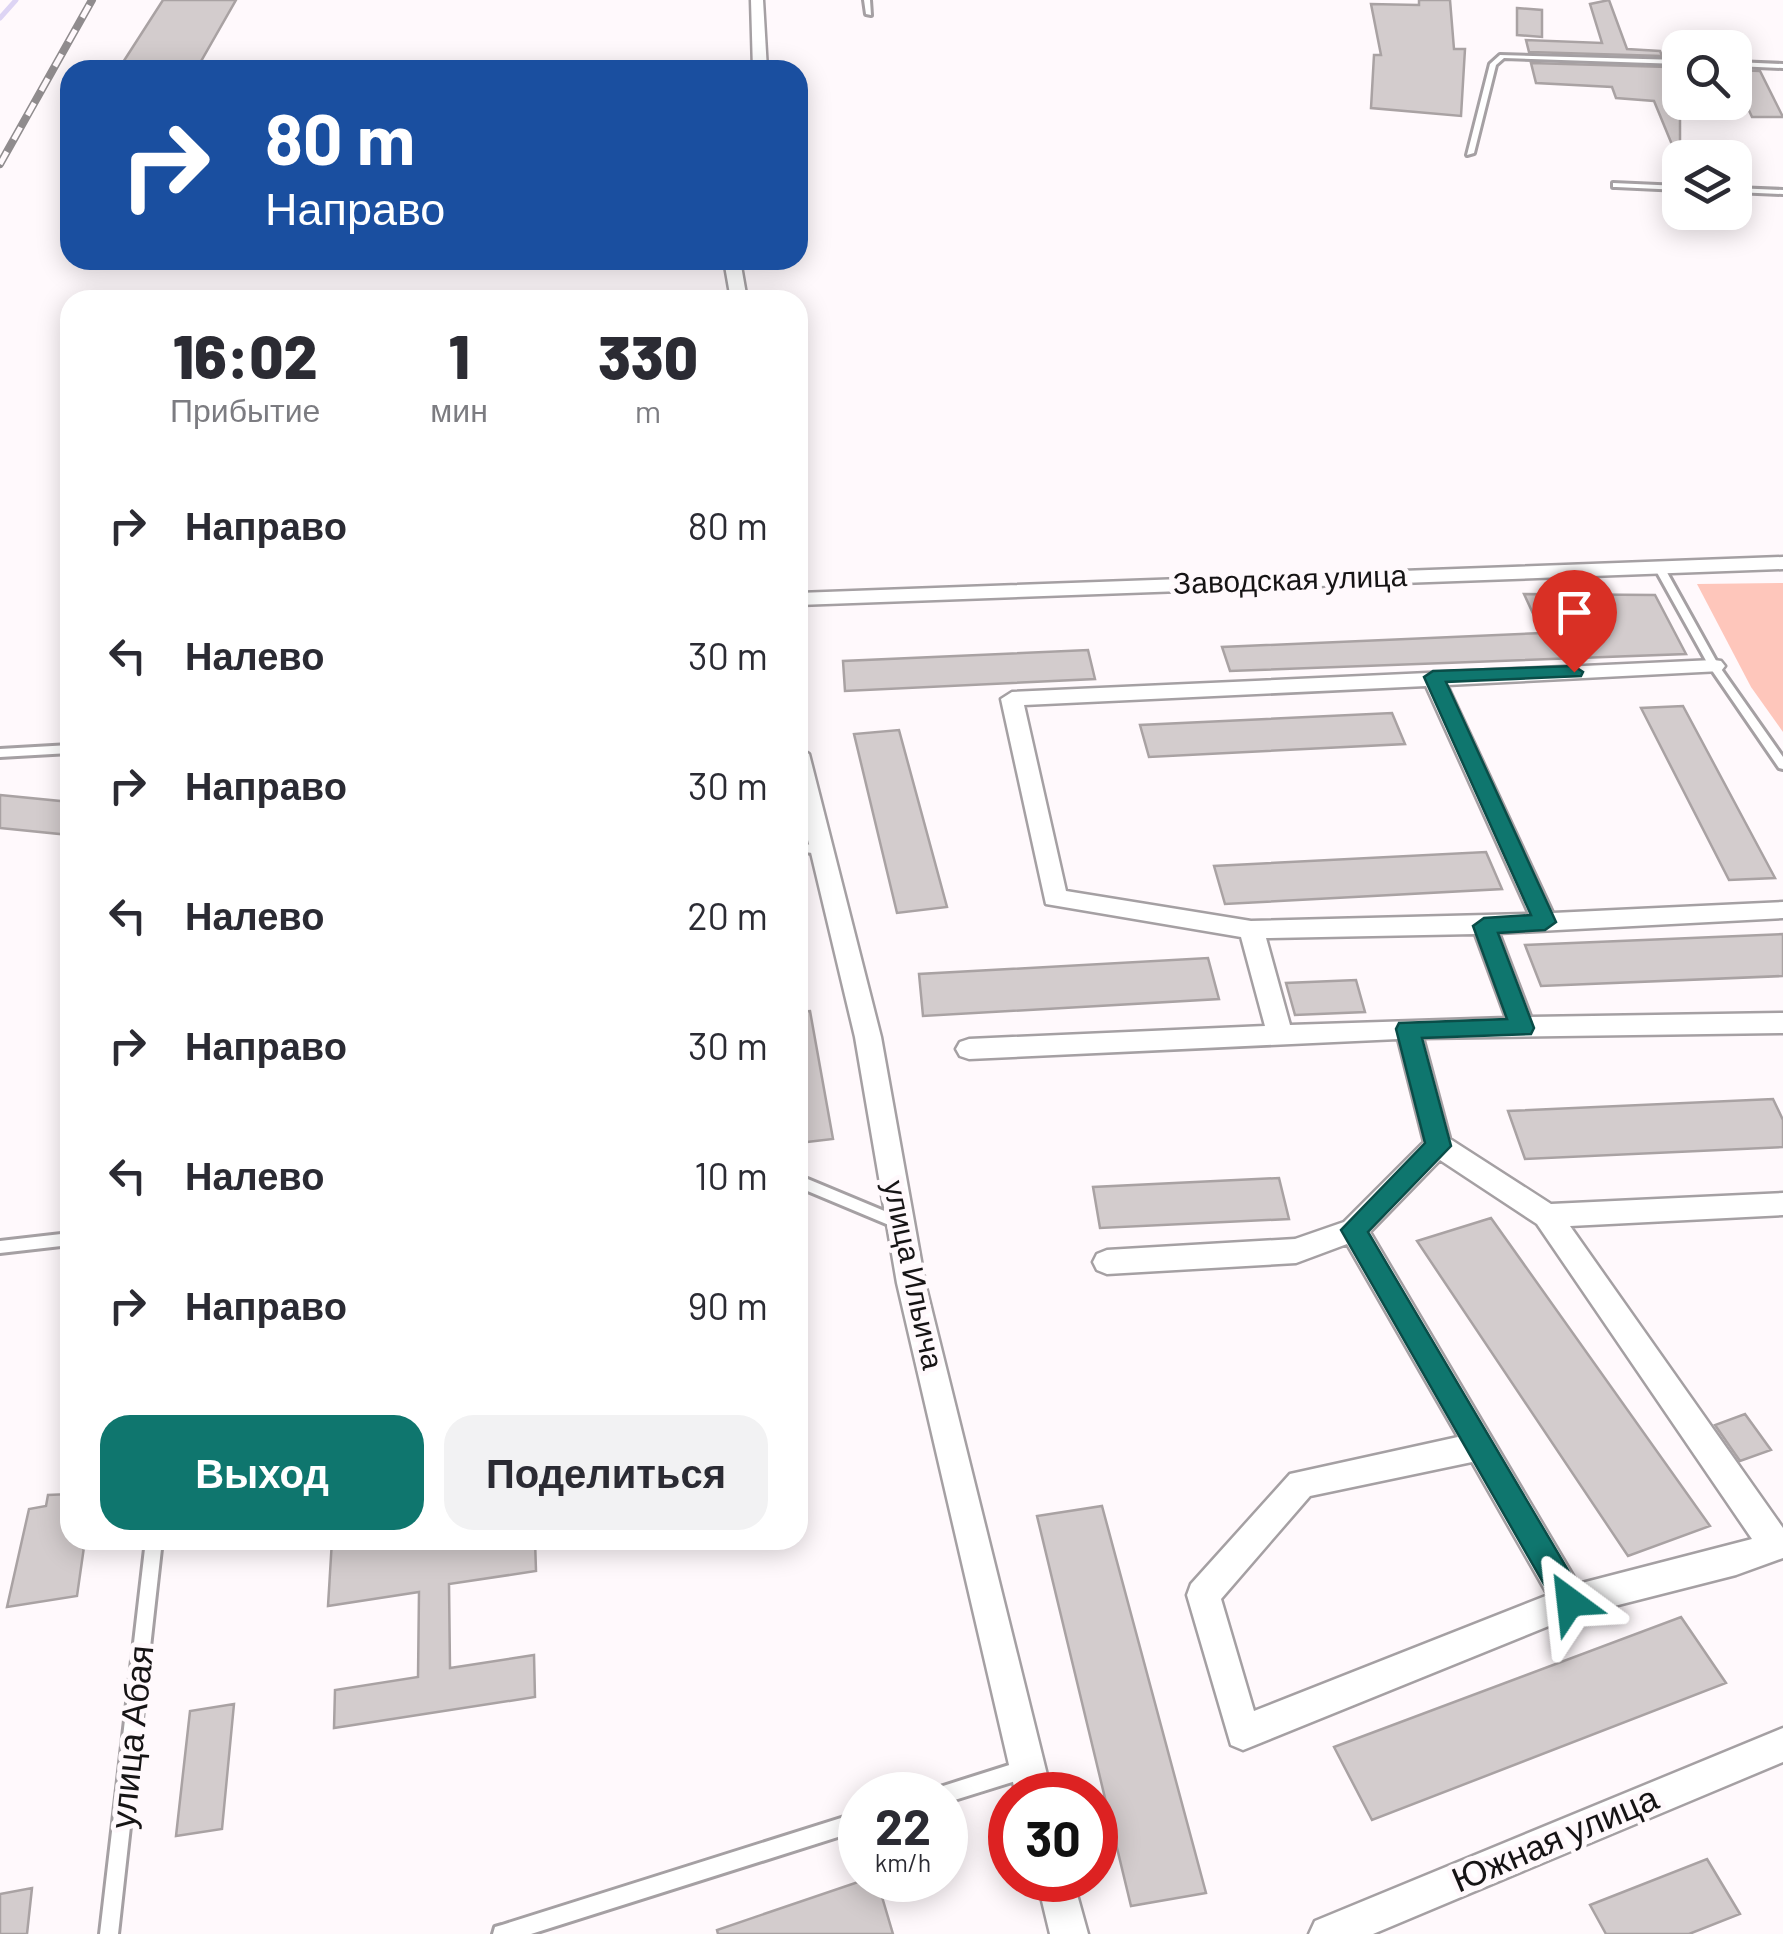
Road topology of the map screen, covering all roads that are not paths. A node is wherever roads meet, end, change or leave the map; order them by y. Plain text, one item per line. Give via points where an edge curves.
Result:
1 (757, 0) edge
2 (867, 0) edge
3 (869, 14) dead end
4 (760, 60) edge
5 (1662, 61) edge
6 (1752, 65) edge
7 (1783, 66) edge
8 (1470, 153) dead end
9 (1616, 185) dead end
10 (1662, 187) edge
11 (1752, 191) edge
12 (1783, 192) edge
13 (1783, 563) edge
14 (1659, 567) junction
15 (808, 599) edge
16 (1714, 666) junction
17 (1433, 677) junction
18 (60, 750) edge
19 (0, 753) edge
20 (1783, 765) edge
21 (808, 849) edge
22 (1783, 910) edge
23 (1545, 922) junction
24 (1484, 926) junction
25 (1252, 930) junction
26 (1783, 1023) edge
27 (1522, 1028) junction
28 (1408, 1029) junction
29 (1280, 1035) junction
30 (969, 1049) dead end
31 (1438, 1146) junction
32 (808, 1185) edge
33 (1783, 1204) edge
34 (1547, 1216) junction
35 (900, 1224) junction
36 (1354, 1230) junction
37 (60, 1239) edge
38 (0, 1248) edge
39 (1107, 1262) dead end
40 (1480, 1446) junction
41 (1779, 1545) edge
42 (153, 1550) edge
43 (1570, 1602) junction
44 (1783, 1745) edge
45 (1029, 1772) edge
46 (838, 1828) edge
47 (1061, 1902) edge
48 (109, 1934) edge
49 (502, 1934) edge
50 (1069, 1934) edge
51 (1328, 1934) edge

1 - 4 street
2 - 3 lane
5 - 8 lane via 1502,56 1493,64
6 - 7 lane
9 - 10 lane
11 - 12 lane
13 - 14 street, Заводская улица
14 - 15 street, Заводская улица
14 - 16 lane
16 - 17 street
16 - 20 lane
17 - 23 street
17 - 25 street via 1012,698 1055,898
18 - 19 lane
21 - 35 street, улица Ильича via 868,1037
22 - 23 street
23 - 24 street
24 - 25 street
24 - 27 street
25 - 29 street
26 - 27 street
27 - 28 street
28 - 29 street
28 - 31 street
29 - 30 street
31 - 34 street
31 - 36 street
32 - 35 lane
33 - 34 street
34 - 41 street
35 - 45 street, улица Ильича
36 - 39 street via 1296,1251
36 - 40 street
37 - 38 lane
40 - 43 street
40 - 43 street via 1302,1484 1204,1595 1243,1733
41 - 43 street
42 - 48 lane, улица Абая
44 - 51 street, Южная улица
46 - 49 lane
47 - 50 street

